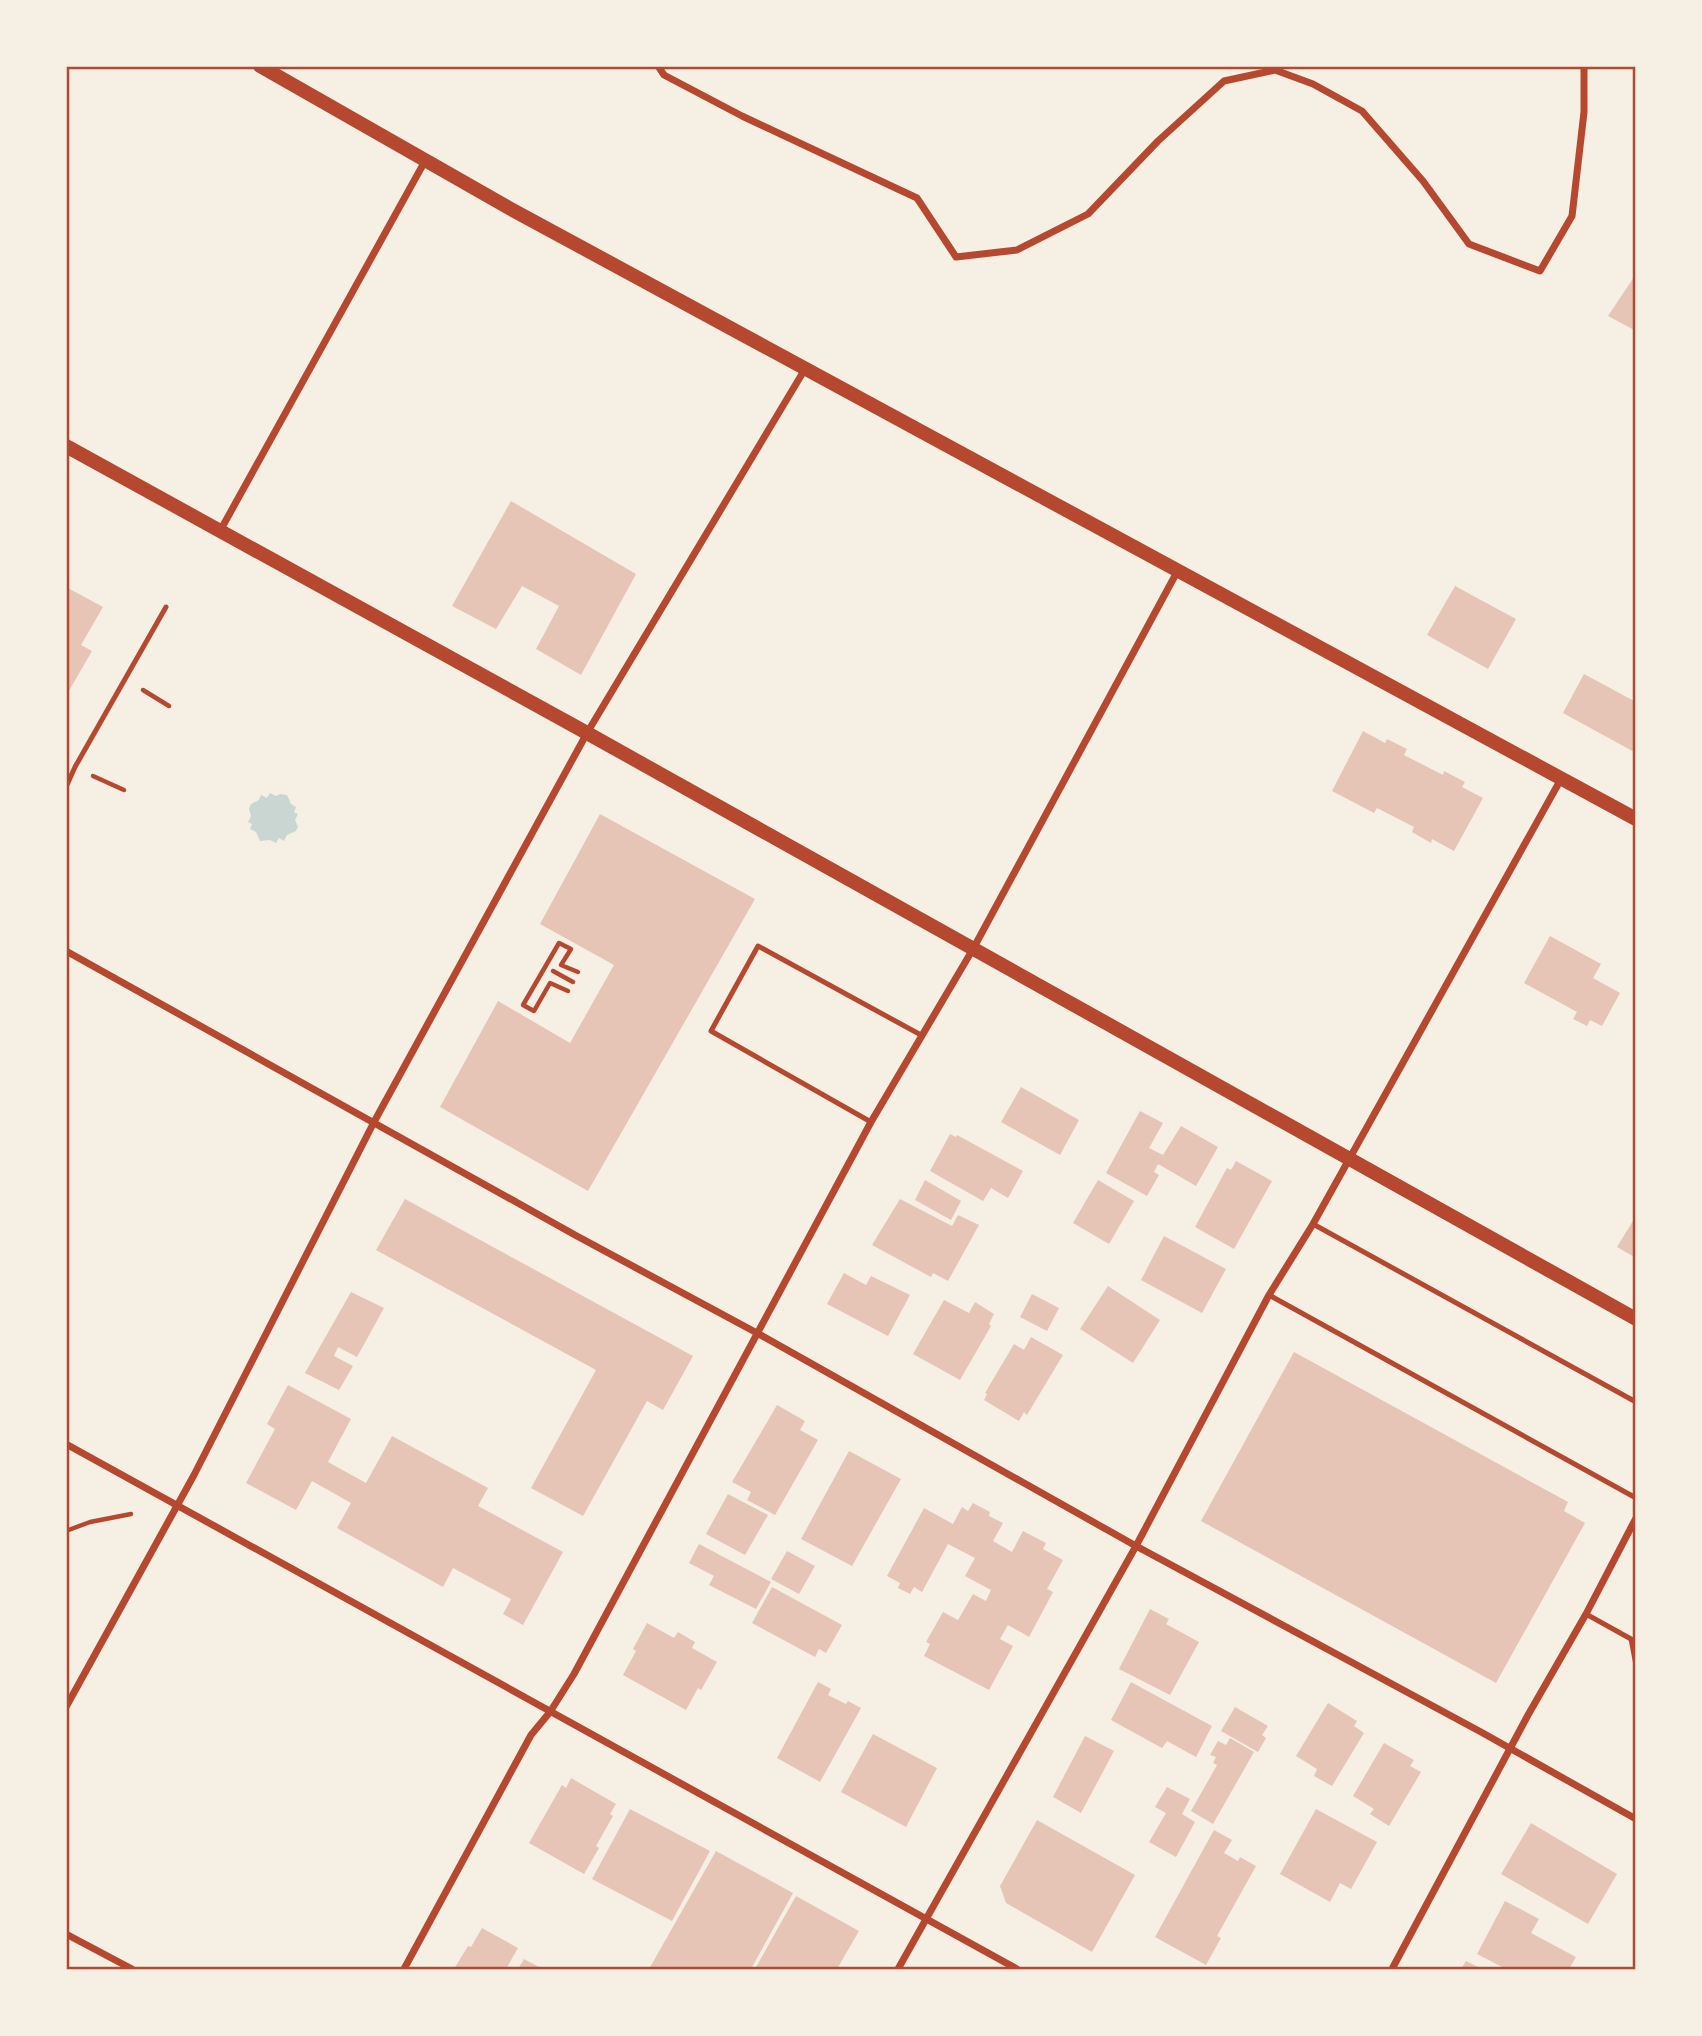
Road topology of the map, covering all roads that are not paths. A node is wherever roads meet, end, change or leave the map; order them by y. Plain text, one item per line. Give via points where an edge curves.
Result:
1 (260, 66) edge
2 (658, 66) edge
3 (1584, 66) edge
4 (425, 161) junction
5 (805, 369) junction
6 (66, 446) edge
7 (220, 531) junction
8 (1177, 572) junction
9 (166, 607) dead end
10 (587, 733) junction
11 (1561, 779) junction
12 (66, 787) edge
13 (1636, 819) edge
14 (973, 950) junction
15 (66, 951) edge
16 (921, 1035) junction
17 (374, 1122) junction
18 (871, 1122) junction
19 (1348, 1158) junction
20 (1313, 1224) junction
21 (1269, 1294) junction
22 (1636, 1319) edge
23 (757, 1333) junction
24 (1636, 1402) edge
25 (66, 1444) edge
26 (1636, 1498) edge
27 (178, 1505) junction
28 (1636, 1518) edge
29 (1136, 1545) junction
30 (1586, 1614) junction
31 (1636, 1665) edge
32 (66, 1707) edge
33 (550, 1712) junction
34 (1510, 1750) junction
35 (1636, 1819) edge
36 (926, 1920) junction
37 (66, 1934) edge
38 (132, 1969) edge
39 (404, 1969) edge
40 (898, 1969) edge
41 (1017, 1969) edge
42 (1392, 1969) edge

1 - 4 main road
2 - 3 street via 664,75 742,116 917,198 956,257 1017,250 1087,215 1224,81 1275,70 1313,84 1362,111 1423,181 1469,244 1540,271 1572,216 1584,113
4 - 5 main road
4 - 7 street
5 - 8 main road
5 - 10 street
6 - 7 main road
7 - 10 main road
8 - 11 main road
8 - 14 street
9 - 12 lane
10 - 14 main road
10 - 17 street
11 - 13 main road
11 - 19 street
14 - 16 street
14 - 19 main road
15 - 17 street
16 - 18 street
16 - 18 lane via 758,946 711,1031
17 - 23 street
17 - 27 street
18 - 23 street
19 - 20 street
19 - 22 main road
20 - 21 street
20 - 24 lane
21 - 26 lane
21 - 29 street
23 - 29 street
23 - 33 street
25 - 27 street
27 - 32 street
27 - 33 street
28 - 30 street
29 - 34 street
29 - 36 street
30 - 31 lane via 1631,1639
30 - 34 street
33 - 36 street
33 - 39 street via 531,1735
34 - 35 street
34 - 42 street
36 - 40 street
36 - 41 street
37 - 38 street

